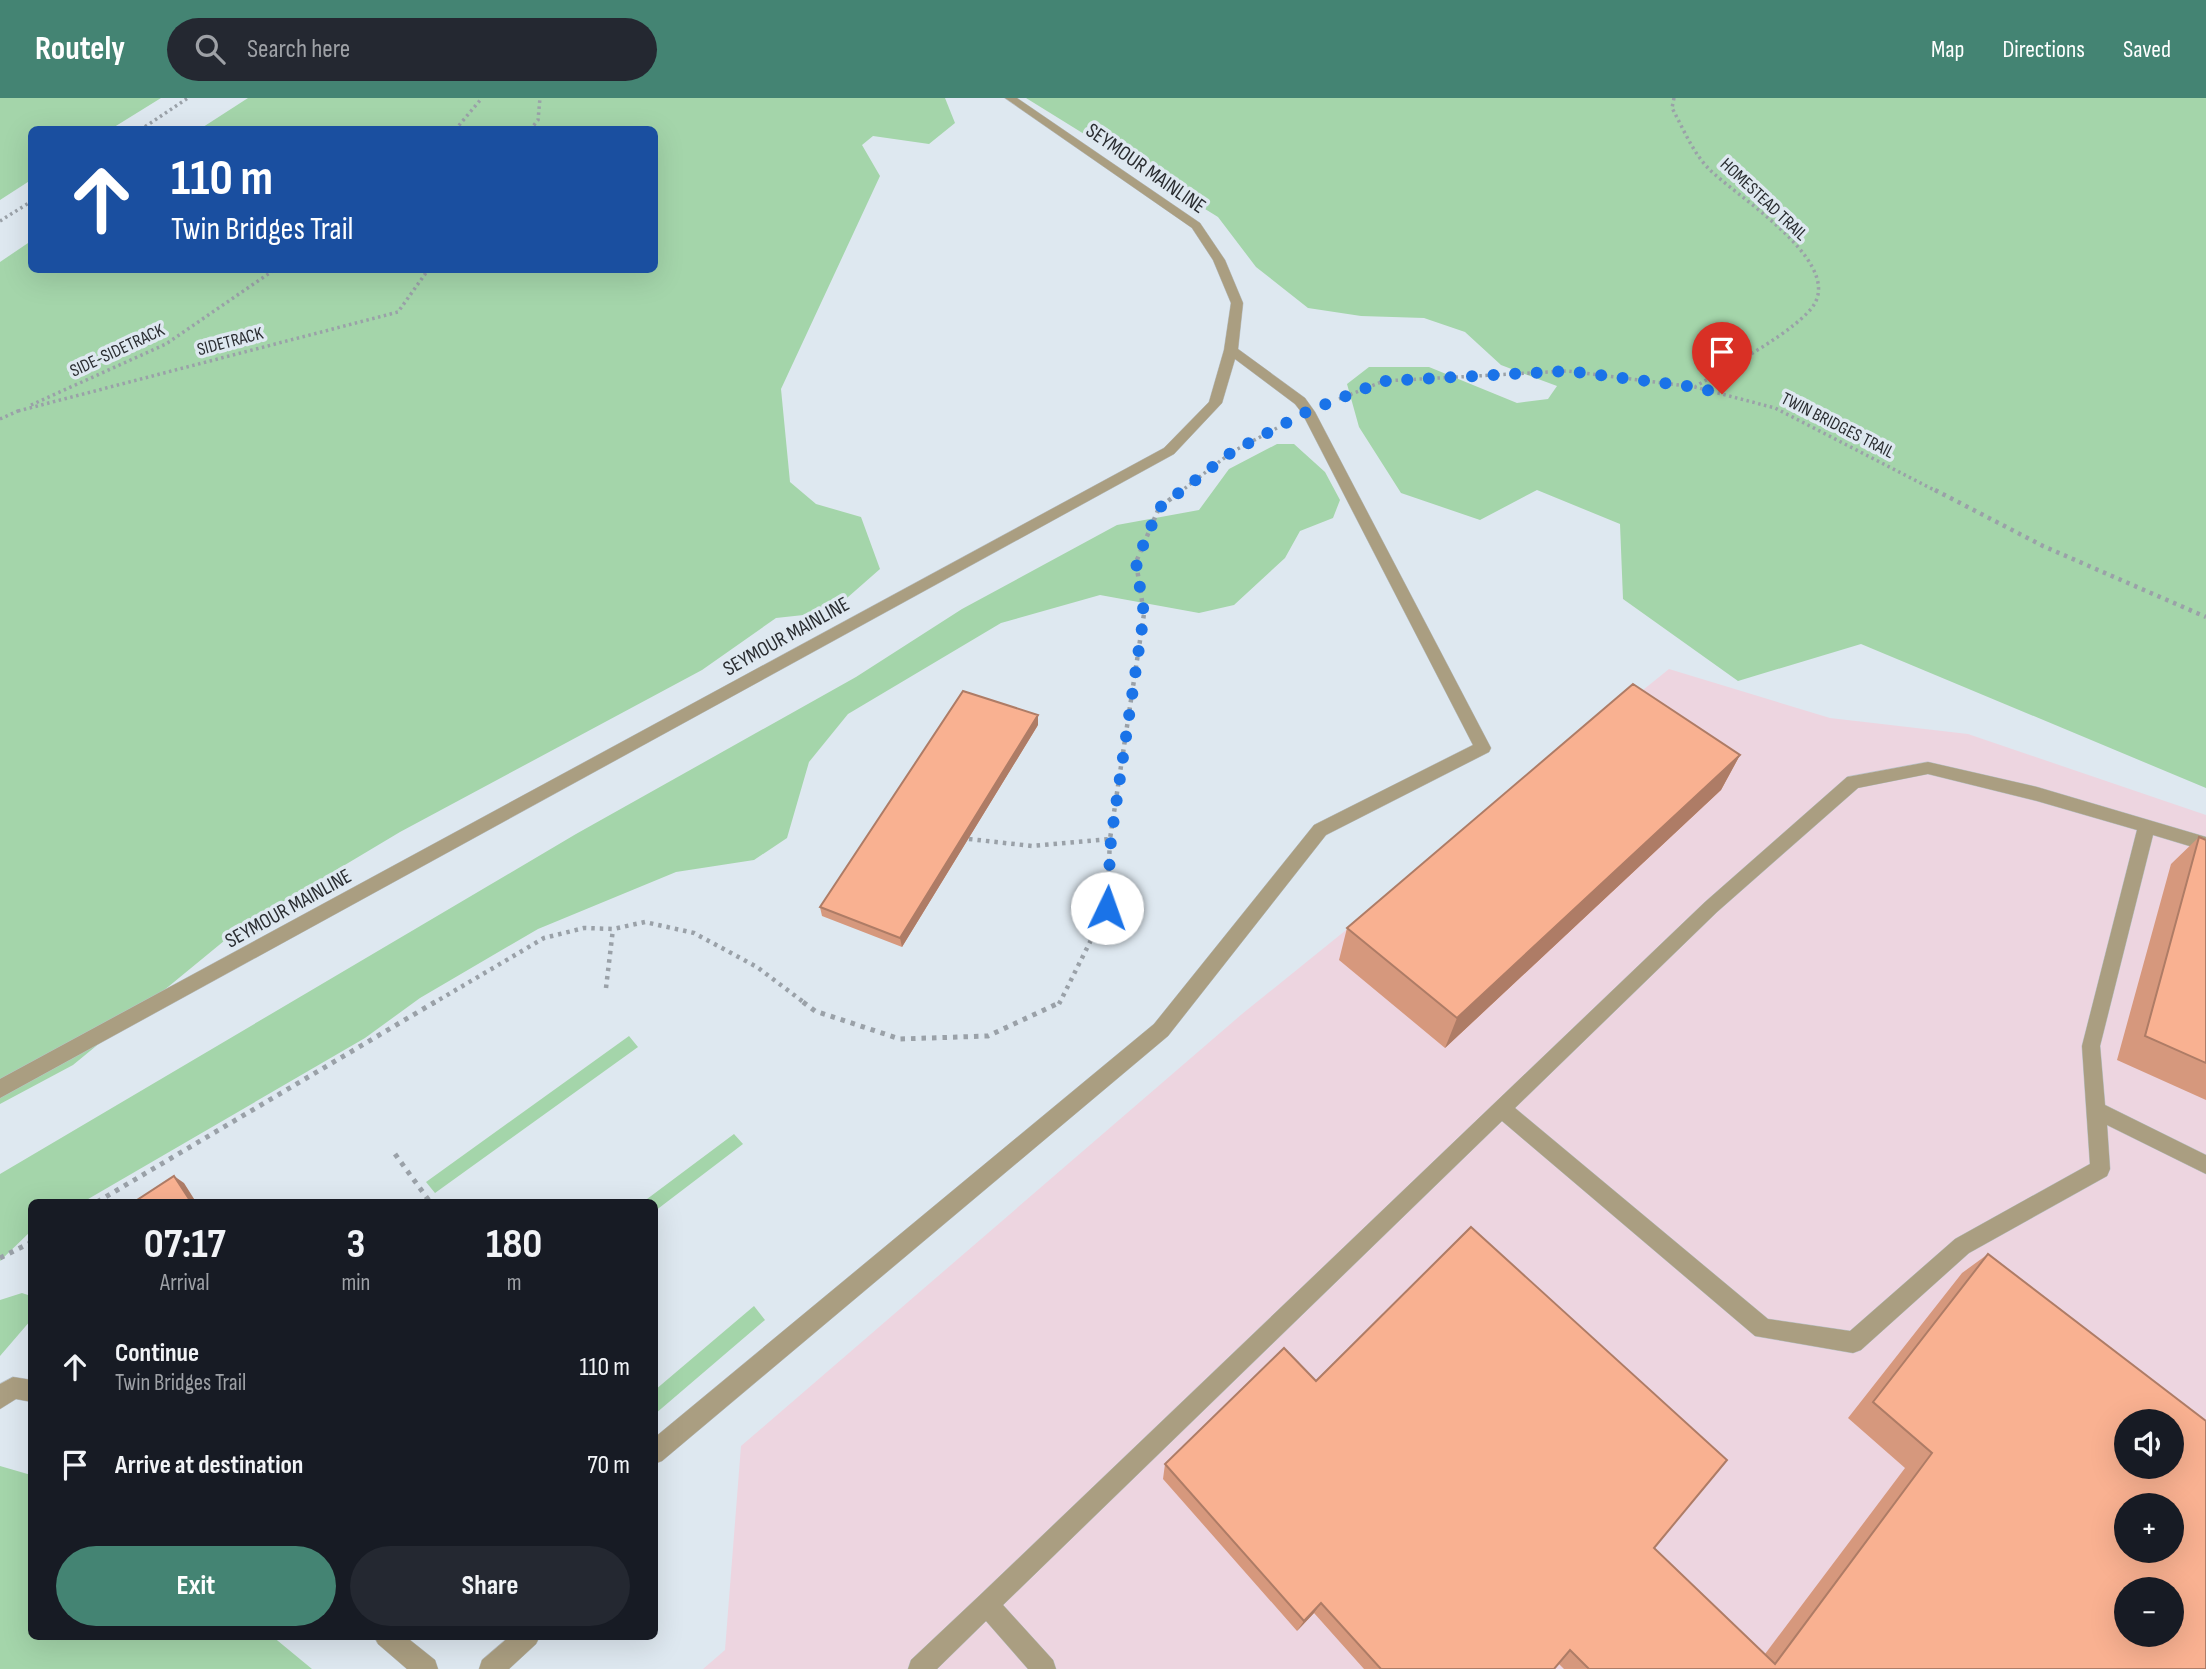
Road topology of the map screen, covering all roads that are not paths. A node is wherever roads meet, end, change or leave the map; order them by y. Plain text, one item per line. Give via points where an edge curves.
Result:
1 (1010, 98) edge
2 (1231, 350) junction
3 (2147, 825) junction
4 (2206, 844) edge
5 (0, 1089) edge
6 (1502, 1109) junction
7 (2095, 1110) junction
8 (2206, 1165) edge
9 (28, 1390) edge
10 (0, 1398) edge
11 (658, 1450) edge
12 (987, 1604) junction
13 (391, 1640) edge
14 (524, 1640) edge
15 (426, 1669) edge
16 (491, 1669) edge
17 (920, 1669) edge
18 (1044, 1669) edge

1 - 2 lane, SEYMOUR MAINLINE via 1196,226 1219,260 1237,303
2 - 5 lane, SEYMOUR MAINLINE via 1215,403 1169,451
2 - 11 lane via 1308,411 1483,748 1320,830 1161,1030
3 - 4 lane
3 - 6 lane via 1928,768 1853,782 1711,907
3 - 7 lane via 2091,1046
6 - 7 lane via 1763,1329 1853,1342 1962,1246 2100,1169
6 - 12 lane
7 - 8 lane
9 - 10 lane via 13,1388
12 - 17 lane
12 - 18 lane
13 - 15 lane
14 - 16 lane

